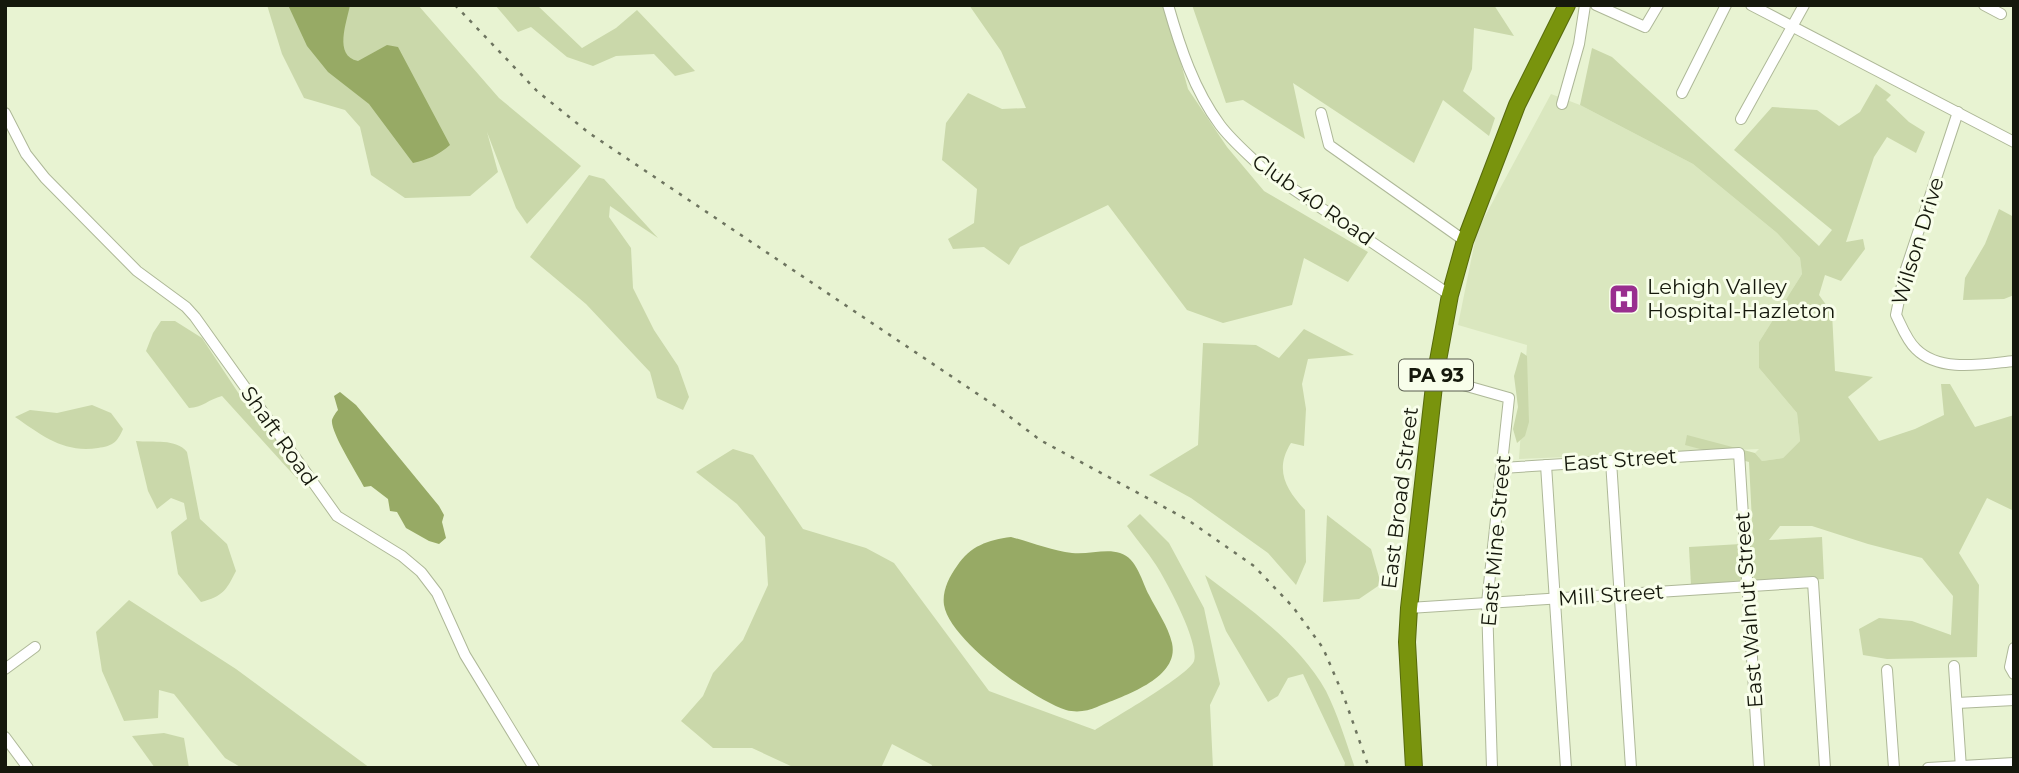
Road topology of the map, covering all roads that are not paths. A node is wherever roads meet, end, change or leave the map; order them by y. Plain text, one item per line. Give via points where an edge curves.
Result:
1 (1168, 5) edge
2 (1567, 5) edge
3 (1585, 5) edge
4 (1597, 5) edge
5 (1658, 5) edge
6 (1726, 5) edge
7 (1751, 5) edge
8 (1804, 5) edge
9 (1983, 5) edge
10 (2001, 14) dead end
11 (1792, 28) junction
12 (1682, 93) dead end
13 (1562, 104) dead end
14 (1958, 112) junction
15 (5, 113) edge
16 (1321, 113) dead end
17 (1741, 119) dead end
18 (2014, 142) edge
19 (1465, 240) junction
20 (1450, 295) junction
21 (2014, 361) edge
22 (1435, 377) junction
23 (1739, 453) joint
24 (1611, 461) junction
25 (1546, 465) junction
26 (1502, 468) junction
27 (1747, 586) junction
28 (1620, 594) junction
29 (1555, 598) junction
30 (1487, 603) junction
31 (1409, 608) junction
32 (35, 647) dead end
33 (2014, 648) edge
34 (1954, 666) dead end
35 (5, 669) edge
36 (1887, 670) dead end
37 (2012, 671) edge
38 (2014, 700) edge
39 (1957, 703) junction
40 (5, 737) edge
41 (2014, 763) edge
42 (1961, 767) edge
43 (28, 768) edge
44 (534, 768) edge
45 (1414, 768) edge
46 (1492, 768) edge
47 (1566, 768) edge
48 (1631, 768) edge
49 (1759, 768) edge
50 (1825, 768) edge
51 (1894, 768) edge
52 (1928, 768) edge

1 - 20 street, Club 40 Road via 1203,99 1249,155
2 - 19 highway, East Broad Street / PA 93 via 1517,105
3 - 13 street
4 - 5 street via 1645,27
6 - 12 street
7 - 11 street
8 - 11 street
9 - 10 street
11 - 14 street
11 - 17 street
14 - 18 street
14 - 21 street, Wilson Drive via 1904,275 1896,315 1915,349 1940,363
15 - 44 street, Shaft Road via 26,154 45,178 136,271 195,317 337,516 421,572
16 - 19 street via 1329,145
19 - 20 highway, East Broad Street / PA 93
20 - 22 highway, East Broad Street / PA 93
22 - 26 street, East Mine Street via 1509,398
22 - 31 highway, East Broad Street / PA 93
23 - 24 street, East Street
23 - 27 street, East Walnut Street
24 - 25 street, East Street
24 - 28 street
25 - 26 street, East Street
25 - 29 street
26 - 30 street, East Mine Street
27 - 28 street, Mill Street
27 - 49 street, East Walnut Street
27 - 50 street, Mill Street via 1813,582
28 - 29 street, Mill Street
28 - 48 street
29 - 30 street, Mill Street
29 - 47 street
30 - 31 street, Mill Street
30 - 46 street, East Mine Street
31 - 45 highway, East Broad Street / PA 93
32 - 35 street
33 - 37 street
34 - 39 street
36 - 51 street
38 - 39 street
39 - 42 street
40 - 43 street
41 - 42 street
42 - 52 street

